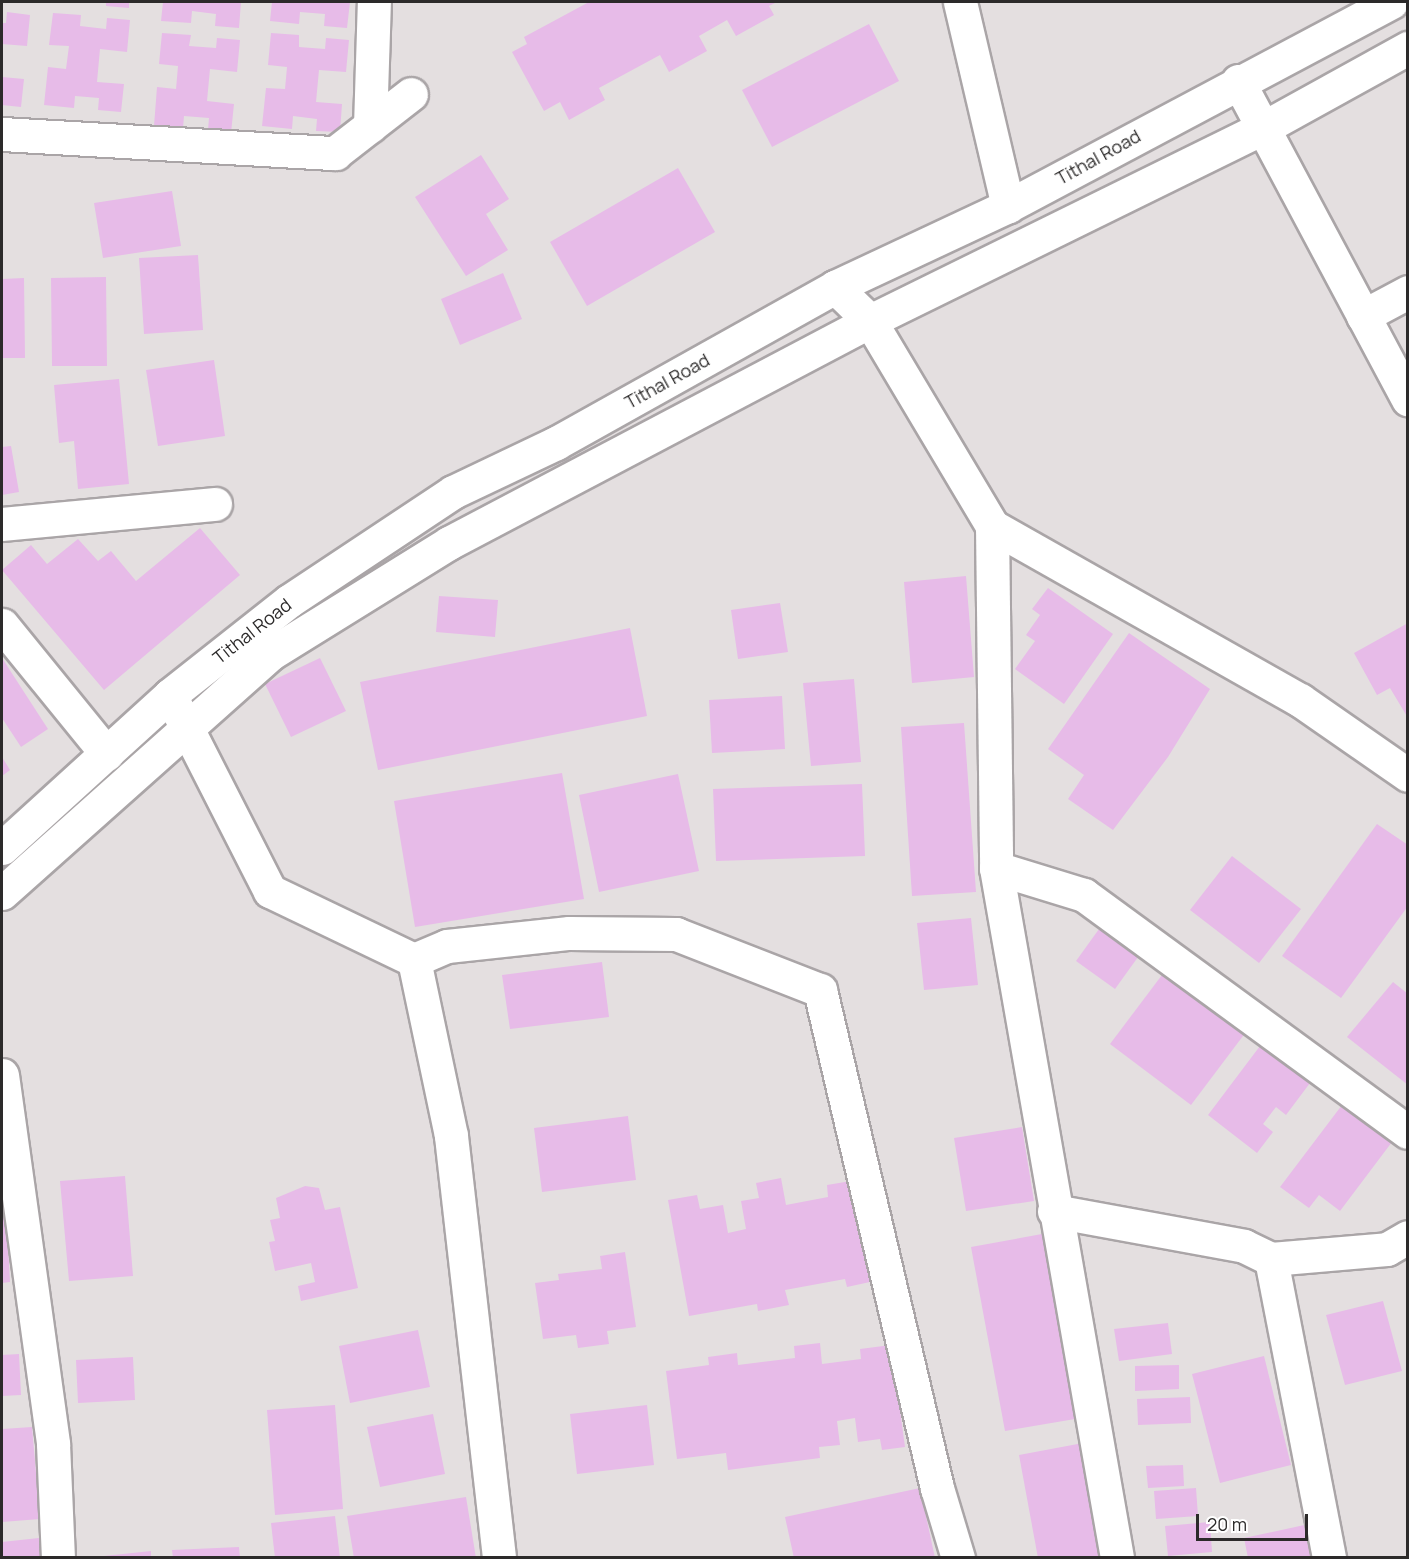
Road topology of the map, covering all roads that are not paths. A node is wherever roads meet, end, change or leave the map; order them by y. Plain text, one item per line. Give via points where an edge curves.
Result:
1 (374, 2) edge
2 (960, 2) edge
3 (1391, 2) edge
4 (1407, 48) edge
5 (1238, 81) junction
6 (411, 94) dead end
7 (370, 126) junction
8 (1263, 128) junction
9 (2, 134) edge
10 (1008, 206) junction
11 (836, 287) junction
12 (1407, 292) edge
13 (1363, 316) junction
14 (870, 321) junction
15 (1407, 399) edge
16 (215, 504) dead end
17 (2, 524) edge
18 (992, 526) junction
19 (2, 625) edge
20 (170, 695) junction
21 (184, 728) junction
22 (107, 754) junction
23 (1407, 775) edge
24 (2, 848) edge
25 (996, 868) junction
26 (2, 893) edge
27 (414, 960) junction
28 (2, 1075) edge
29 (1407, 1132) edge
30 (1054, 1211) junction
31 (1407, 1237) edge
32 (1271, 1259) junction
33 (58, 1557) edge
34 (500, 1557) edge
35 (958, 1557) edge
36 (1117, 1557) edge
37 (1329, 1557) edge

1 - 7 street
2 - 10 street
3 - 5 street, Tithal Road
4 - 8 street
5 - 8 street
5 - 10 street, Tithal Road
6 - 7 street
7 - 9 street via 335,153
8 - 13 street
8 - 14 street
10 - 11 street, Tithal Road
11 - 14 street
11 - 20 street, Tithal Road via 556,443 453,492 289,601
12 - 13 street
13 - 15 street
14 - 18 street
14 - 21 street via 449,543 270,654
16 - 17 street
18 - 23 street via 1299,700
18 - 25 street
19 - 22 street
20 - 21 street
20 - 22 street, Tithal Road
21 - 26 street
21 - 27 street via 270,891
22 - 24 street, Tithal Road
25 - 29 street via 1084,895
25 - 30 street
27 - 34 street via 451,1136
27 - 35 street via 447,946 569,933 676,934 820,990 932,1465
28 - 33 street via 52,1444
30 - 32 street via 1244,1246
30 - 36 street
31 - 32 street via 1387,1249
32 - 37 street

